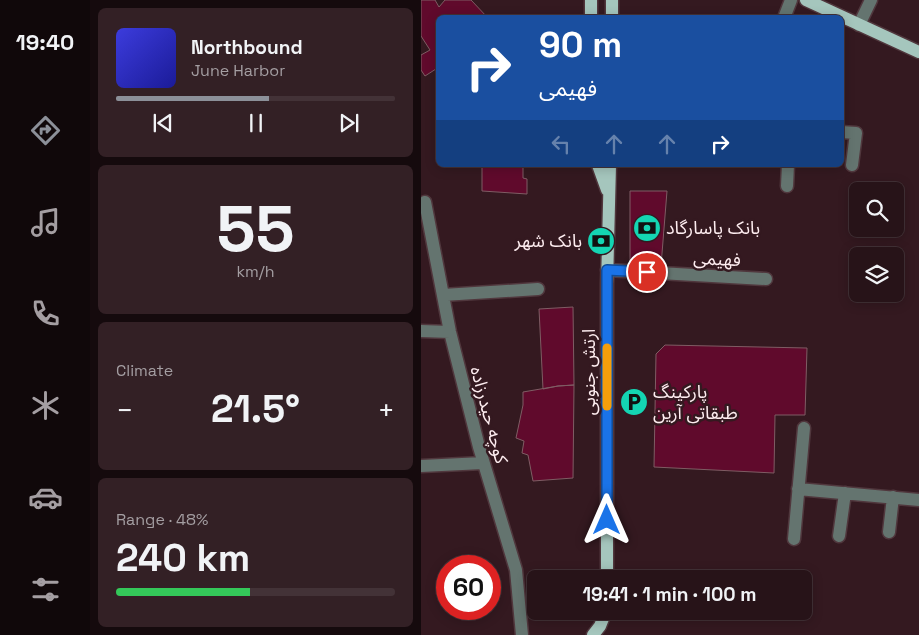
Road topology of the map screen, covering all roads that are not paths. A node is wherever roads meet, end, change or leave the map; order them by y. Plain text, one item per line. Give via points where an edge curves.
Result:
1 (591, 0) edge
2 (612, 0) edge
3 (791, 0) edge
4 (806, 0) edge
5 (871, 0) edge
6 (591, 15) edge
7 (612, 15) edge
8 (784, 15) edge
9 (838, 15) edge
10 (844, 18) edge
11 (859, 25) junction
12 (919, 52) edge
13 (844, 132) edge
14 (852, 165) dead end
15 (599, 167) edge
16 (609, 167) edge
17 (788, 167) edge
18 (787, 186) dead end
19 (609, 197) junction
20 (425, 202) dead end
21 (607, 270) junction
22 (766, 279) dead end
23 (538, 289) dead end
24 (443, 295) junction
25 (421, 331) edge
26 (450, 332) junction
27 (804, 428) dead end
28 (483, 463) junction
29 (421, 466) edge
30 (798, 489) junction
31 (845, 493) junction
32 (893, 497) junction
33 (919, 500) edge
34 (889, 532) dead end
35 (839, 536) dead end
36 (794, 539) dead end
37 (607, 570) edge
38 (602, 620) edge
39 (606, 620) edge
40 (522, 635) edge
41 (593, 635) edge
42 (607, 635) edge

1 - 6 main road
2 - 7 main road
3 - 8 street
4 - 9 main road
5 - 11 street
10 - 11 main road
11 - 12 main road
13 - 14 street via 856,134
15 - 19 main road
16 - 19 main road, ارتش جنوبی
17 - 18 street
19 - 21 main road, ارتش جنوبی
20 - 24 street, کوچه حیدرزاده
21 - 22 street, فهیمی
21 - 37 main road, ارتش جنوبی
23 - 24 street
24 - 26 street, کوچه حیدرزاده
25 - 26 street
26 - 28 street, کوچه حیدرزاده
27 - 30 street
28 - 29 street
28 - 40 street, کوچه حیدرزاده via 516,570
30 - 31 street
30 - 36 street
31 - 32 street
31 - 35 street
32 - 33 street
32 - 34 street
38 - 41 main road
39 - 42 main road

